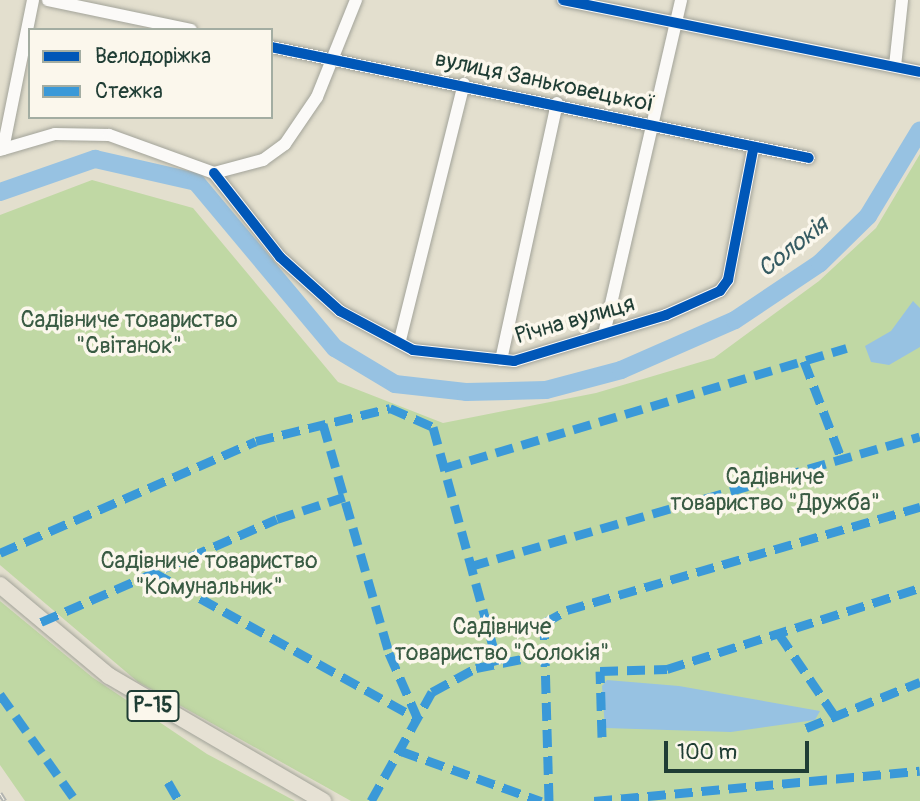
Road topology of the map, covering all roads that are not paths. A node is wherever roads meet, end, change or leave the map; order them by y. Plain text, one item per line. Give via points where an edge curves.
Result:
1 (33, 0) edge
2 (47, 0) edge
3 (356, 0) edge
4 (563, 0) edge
5 (681, 0) edge
6 (902, 0) edge
7 (676, 23) junction
8 (181, 28) edge
9 (273, 47) edge
10 (332, 59) junction
11 (901, 67) junction
12 (920, 72) edge
13 (464, 84) junction
14 (557, 103) junction
15 (654, 127) junction
16 (2, 150) edge
17 (753, 150) junction
18 (808, 159) dead end
19 (214, 173) junction
20 (604, 334) junction
21 (400, 340) junction
22 (501, 359) junction
23 (0, 585) edge
24 (323, 801) edge

1 - 16 street
2 - 8 street
3 - 10 street
4 - 7 street
5 - 7 street
6 - 11 street
7 - 11 street
7 - 15 street
9 - 10 street, вулиця Заньковецької
10 - 13 street, вулиця Заньковецької
10 - 19 street via 317,97 285,144 263,160
11 - 12 street
13 - 14 street, вулиця Заньковецької
13 - 21 street
14 - 15 street, вулиця Заньковецької
14 - 22 street
15 - 17 street, вулиця Заньковецької
15 - 20 street
16 - 19 street via 55,134 109,135
17 - 18 street, вулиця Заньковецької
17 - 20 street, Річна вулиця via 728,280 720,291
19 - 21 street, Річна вулиця via 306,283 340,312
20 - 22 street, Річна вулиця
21 - 22 street, Річна вулиця via 413,350
23 - 24 main road, Р-15 via 131,691

